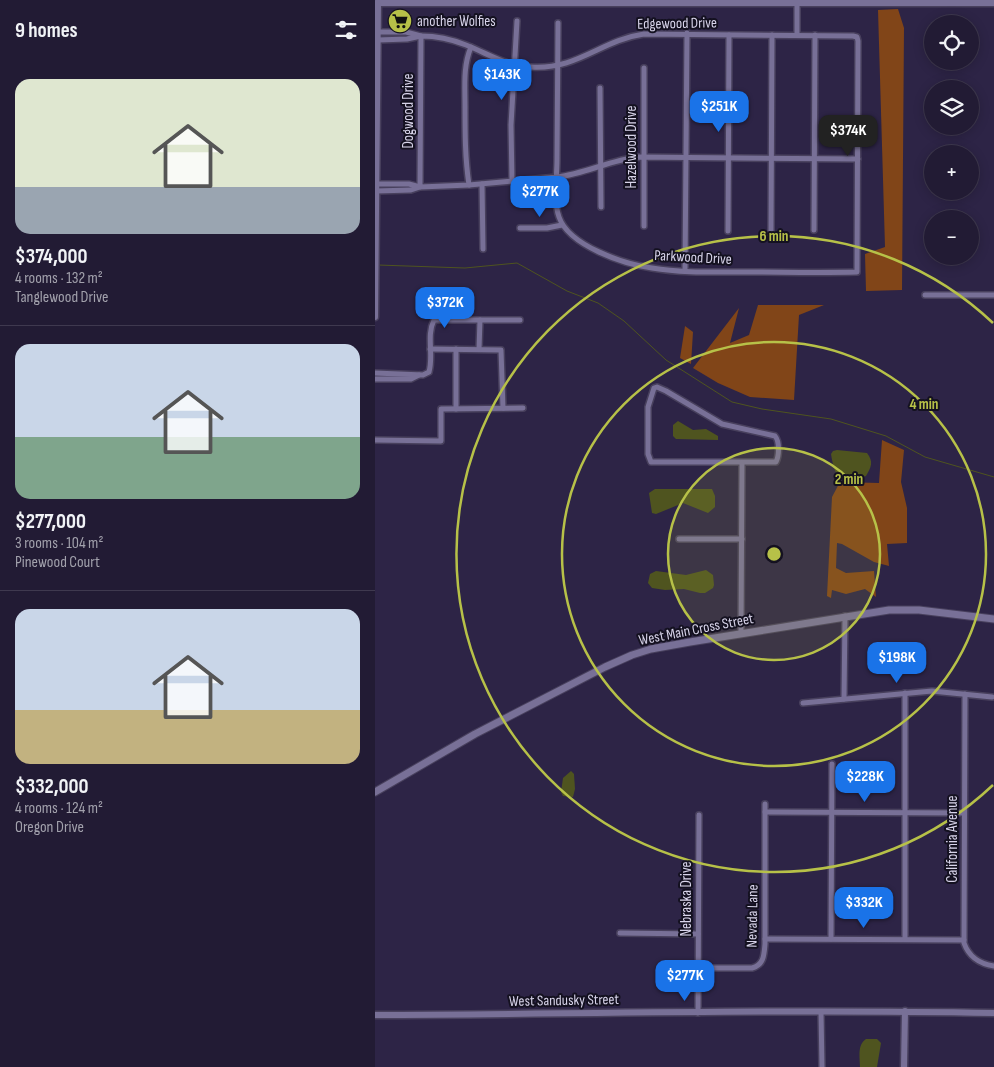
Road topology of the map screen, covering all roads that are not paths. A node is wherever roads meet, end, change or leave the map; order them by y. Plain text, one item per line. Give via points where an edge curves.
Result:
1 (875, 1) edge
2 (378, 2) edge
3 (797, 2) junction
4 (994, 3) edge
5 (517, 20) dead end
6 (558, 23) dead end
7 (687, 34) junction
8 (729, 35) junction
9 (772, 35) junction
10 (797, 35) junction
11 (815, 35) junction
12 (378, 36) junction
13 (421, 36) junction
14 (471, 48) junction
15 (515, 66) junction
16 (558, 66) junction
17 (643, 68) dead end
18 (600, 88) dead end
19 (643, 157) junction
20 (686, 158) junction
21 (729, 158) junction
22 (772, 158) junction
23 (815, 159) junction
24 (857, 159) junction
25 (600, 166) junction
26 (557, 177) junction
27 (512, 181) junction
28 (482, 184) junction
29 (469, 185) junction
30 (420, 187) junction
31 (376, 188) edge
32 (601, 207) dead end
33 (562, 225) junction
34 (644, 226) dead end
35 (521, 228) dead end
36 (814, 230) dead end
37 (728, 231) dead end
38 (771, 231) dead end
39 (483, 249) dead end
40 (375, 256) edge
41 (375, 268) edge
42 (685, 271) junction
43 (925, 295) dead end
44 (994, 295) edge
45 (375, 317) edge
46 (480, 320) junction
47 (520, 320) dead end
48 (430, 349) junction
49 (456, 349) junction
50 (479, 349) junction
51 (375, 373) edge
52 (419, 375) junction
53 (375, 379) edge
54 (503, 408) junction
55 (523, 408) dead end
56 (456, 409) junction
57 (375, 440) edge
58 (742, 463) junction
59 (679, 539) dead end
60 (742, 539) junction
61 (845, 616) junction
62 (994, 619) edge
63 (741, 633) junction
64 (905, 693) junction
65 (965, 694) junction
66 (991, 697) dead end
67 (844, 699) junction
68 (803, 702) dead end
69 (832, 764) dead end
70 (375, 792) edge
71 (765, 804) dead end
72 (765, 812) junction
73 (832, 812) junction
74 (905, 813) junction
75 (964, 813) junction
76 (699, 815) dead end
77 (620, 933) dead end
78 (698, 934) junction
79 (765, 939) junction
80 (831, 939) junction
81 (905, 939) junction
82 (964, 940) junction
83 (994, 966) edge
84 (698, 968) junction
85 (821, 1012) junction
86 (905, 1012) junction
87 (698, 1013) junction
88 (994, 1013) edge
89 (375, 1015) edge
90 (822, 1067) edge
91 (904, 1067) edge

1 - 3 street
1 - 4 street
2 - 3 street
2 - 12 street
3 - 10 street
5 - 15 street
6 - 16 street
7 - 8 street, Edgewood Drive
7 - 16 street, Edgewood Drive via 654,33 628,37 580,60
7 - 20 street
8 - 9 street, Edgewood Drive
8 - 21 street
9 - 10 street, Edgewood Drive
9 - 22 street
10 - 11 street, Edgewood Drive
11 - 23 street
11 - 24 street, Edgewood Drive via 856,36 858,41
12 - 13 street, Edgewood Drive via 407,40
12 - 31 street
13 - 14 street, Edgewood Drive via 442,38
13 - 30 street, Dogwood Drive
14 - 15 street, Edgewood Drive
14 - 29 street via 466,63 465,88
15 - 16 street, Edgewood Drive
15 - 27 street
16 - 26 street
17 - 19 street, Hazelwood Drive
18 - 25 street
19 - 20 street
19 - 25 street
19 - 34 street, Hazelwood Drive
20 - 21 street
20 - 42 street
21 - 22 street
21 - 37 street
22 - 23 street
22 - 38 street
23 - 24 street
23 - 36 street
24 - 42 street, Parkwood Drive via 857,272
25 - 26 street
25 - 32 street
26 - 27 street
26 - 33 street via 557,211
27 - 28 street
28 - 29 street
28 - 39 street
29 - 30 street
30 - 31 street via 411,190
31 - 40 street
33 - 35 street
33 - 42 street, Parkwood Drive via 575,238 613,258 651,268
40 - 41 street
41 - 45 street
43 - 44 street
46 - 47 street
46 - 48 street via 434,320
46 - 50 street
48 - 49 street
48 - 52 street via 429,372
49 - 50 street
49 - 56 street
50 - 54 street via 501,350
51 - 52 street
52 - 53 street via 411,379
54 - 55 street
54 - 56 street
56 - 57 street via 441,409 441,441
58 - 58 street via 776,462 777,438 722,424 659,387 654,388 648,407 648,454 651,462
58 - 60 street
59 - 60 street
60 - 63 street
61 - 62 main road, West Main Cross Street via 909,609
61 - 63 main road, West Main Cross Street
61 - 67 street
63 - 70 main road, West Main Cross Street via 651,649 620,660 475,734
64 - 65 street via 942,691
64 - 67 street
64 - 74 street
65 - 66 street
65 - 75 street, California Avenue
67 - 68 street
69 - 73 street
71 - 72 street, Nevada Lane
72 - 73 street
72 - 79 street, Nevada Lane
73 - 74 street
73 - 80 street
74 - 75 street
74 - 81 street
75 - 82 street, California Avenue
76 - 78 street, Nebraska Drive
77 - 78 street
78 - 84 street, Nebraska Drive
79 - 80 street
79 - 84 street, Nevada Lane via 763,958 757,966 745,969
80 - 81 street
81 - 82 street
82 - 83 street via 975,959
84 - 87 street, Nebraska Drive
85 - 86 street, West Sandusky Street
85 - 87 street, West Sandusky Street
85 - 90 street
86 - 88 street, West Sandusky Street
86 - 91 street
87 - 89 street, West Sandusky Street

